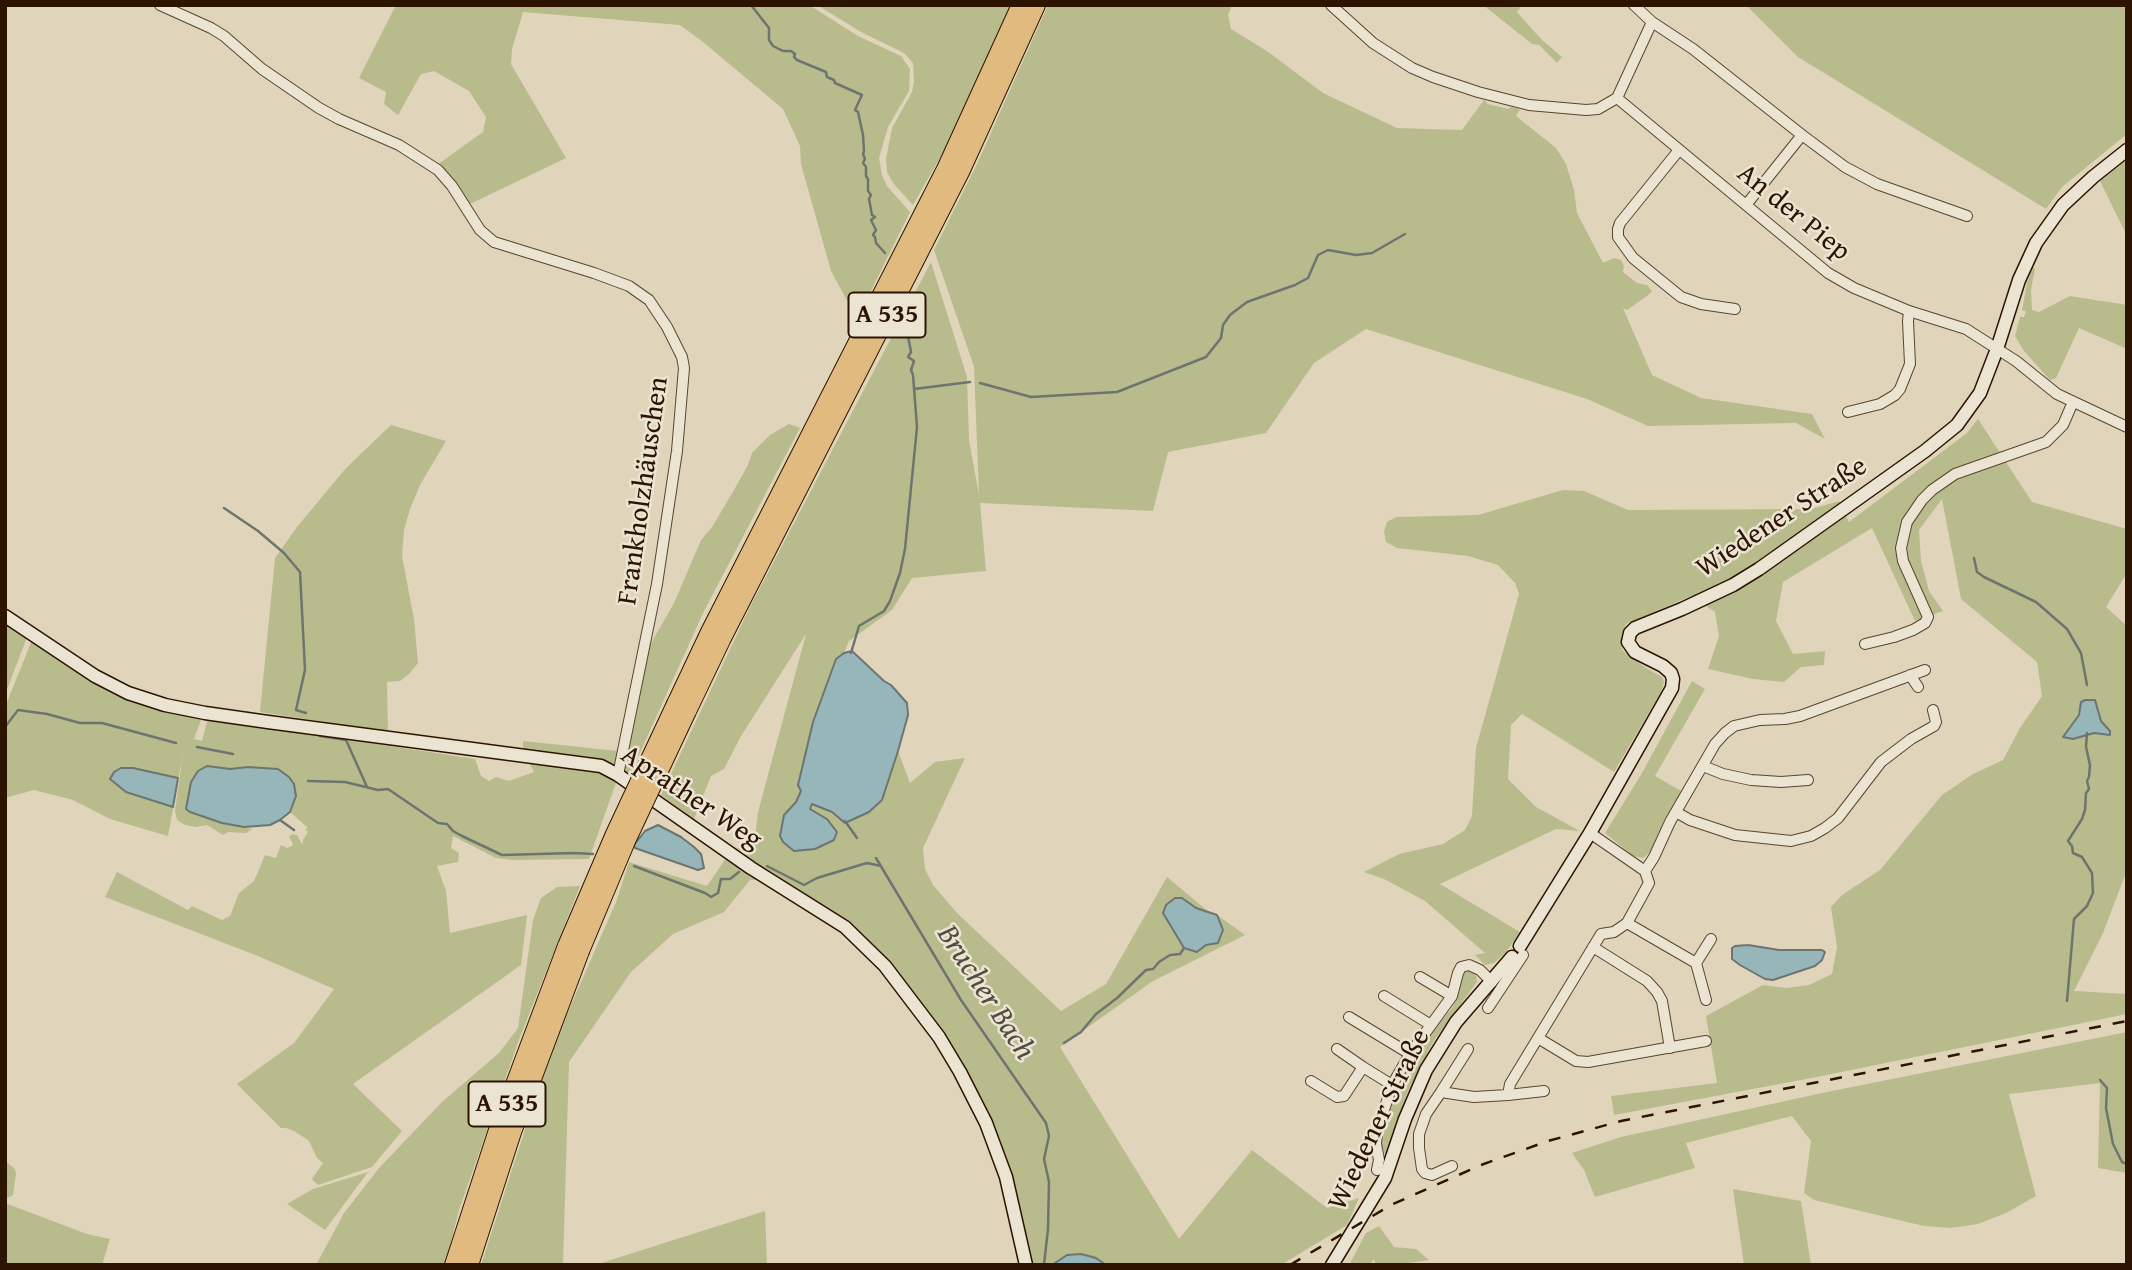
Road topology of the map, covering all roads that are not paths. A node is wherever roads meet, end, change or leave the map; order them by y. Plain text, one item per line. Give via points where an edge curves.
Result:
1 (160, 5) edge
2 (1021, 5) edge
3 (1036, 5) edge
4 (1331, 5) edge
5 (1634, 5) edge
6 (1652, 22) junction
7 (1617, 98) junction
8 (1802, 135) junction
9 (1679, 149) junction
10 (2127, 150) edge
11 (954, 169) junction
12 (1746, 205) junction
13 (1967, 216) dead end
14 (1735, 309) dead end
15 (1909, 311) junction
16 (1997, 349) junction
17 (2073, 402) junction
18 (1848, 412) dead end
19 (2127, 428) edge
20 (5, 617) edge
21 (1865, 644) dead end
22 (1925, 670) dead end
23 (1910, 675) junction
24 (1918, 687) dead end
25 (1933, 710) dead end
26 (1703, 766) junction
27 (618, 775) junction
28 (1808, 780) dead end
29 (1676, 812) junction
30 (1590, 833) junction
31 (1645, 871) junction
32 (1627, 923) junction
33 (1712, 939) dead end
34 (1593, 947) junction
35 (573, 948) junction
36 (1518, 956) junction
37 (1696, 963) junction
38 (1420, 977) dead end
39 (1492, 982) junction
40 (1384, 996) dead end
41 (1452, 996) junction
42 (1706, 1000) dead end
43 (1488, 1008) dead end
44 (1349, 1017) dead end
45 (1431, 1025) junction
46 (1538, 1038) junction
47 (1706, 1041) dead end
48 (1670, 1048) junction
49 (1336, 1049) dead end
50 (1468, 1049) dead end
51 (1410, 1054) junction
52 (1363, 1067) junction
53 (1311, 1081) dead end
54 (1392, 1085) junction
55 (1544, 1091) dead end
56 (1441, 1092) junction
57 (1507, 1095) junction
58 (1452, 1167) dead end
59 (1377, 1170) dead end
60 (454, 1265) edge
61 (468, 1265) edge
62 (1026, 1265) edge
63 (1332, 1265) edge

1 - 27 street, Frankholzhäuschen via 224,36 319,108 399,145 438,170 480,230 494,242 629,286 649,300 667,327 684,368 677,451 657,584
2 - 11 highway, A 535
3 - 11 highway, A 535
4 - 7 street via 1402,62 1478,92 1529,105 1586,110
5 - 6 street
6 - 7 street
6 - 8 street
7 - 9 street, An der Piep
8 - 12 street
8 - 13 street via 1863,177
9 - 12 street, An der Piep
9 - 14 street via 1620,223 1618,237 1633,258 1681,297
10 - 16 main road, Wiedener Straße via 2063,205 2042,232 2019,280
11 - 35 highway, A 535, bridge via 808,455 728,626 681,707 626,841
12 - 15 street, An der Piep via 1831,275
15 - 16 street, An der Piep via 1966,329
15 - 18 street via 1910,364 1900,389 1880,404
16 - 17 street, An der Piep
16 - 30 main road, Wiedener Straße via 1967,414 1925,451 1733,585 1630,633 1628,642 1635,652 1671,673 1672,688
17 - 19 street, An der Piep
17 - 21 street via 2063,425 2046,442 1955,474 1922,500 1907,522 1901,548 1928,617 1913,629
20 - 27 main road, Aprather Weg via 95,677 165,705 601,766
22 - 23 street
23 - 24 street
23 - 26 street via 1800,716 1734,726
25 - 29 street via 1934,726 1881,762 1838,818 1811,836 1791,841 1735,835
26 - 28 street via 1751,780
26 - 29 street
27 - 62 main road, Aprather Weg via 835,920 885,967 939,1037 986,1123 1006,1177
29 - 31 street
30 - 31 street
30 - 36 main road, Wiedener Straße
31 - 32 street via 1649,883
32 - 34 street via 1601,934
32 - 37 street
33 - 37 street
34 - 46 street
34 - 48 street via 1657,992
35 - 60 highway, A 535 via 499,1127
35 - 61 highway, A 535
36 - 39 main road, Wiedener Straße
36 - 43 street
37 - 42 street
38 - 41 street
39 - 41 street, Wiedener Straße via 1469,964 1461,967
39 - 63 main road, Wiedener Straße via 1456,1022 1426,1070 1385,1178
40 - 45 street, Wiedener Straße
41 - 45 street, Wiedener Straße
44 - 51 street, Wiedener Straße
45 - 51 street, Wiedener Straße
46 - 48 street via 1576,1061 1588,1062
46 - 57 street
47 - 48 street
49 - 52 street, Wiedener Straße
50 - 56 street
51 - 54 street, Wiedener Straße
52 - 53 street, Wiedener Straße via 1344,1096 1337,1097
52 - 54 street, Wiedener Straße
54 - 59 street, Wiedener Straße via 1377,1132
55 - 57 street
56 - 57 street
56 - 58 street via 1419,1134 1421,1164 1429,1175

